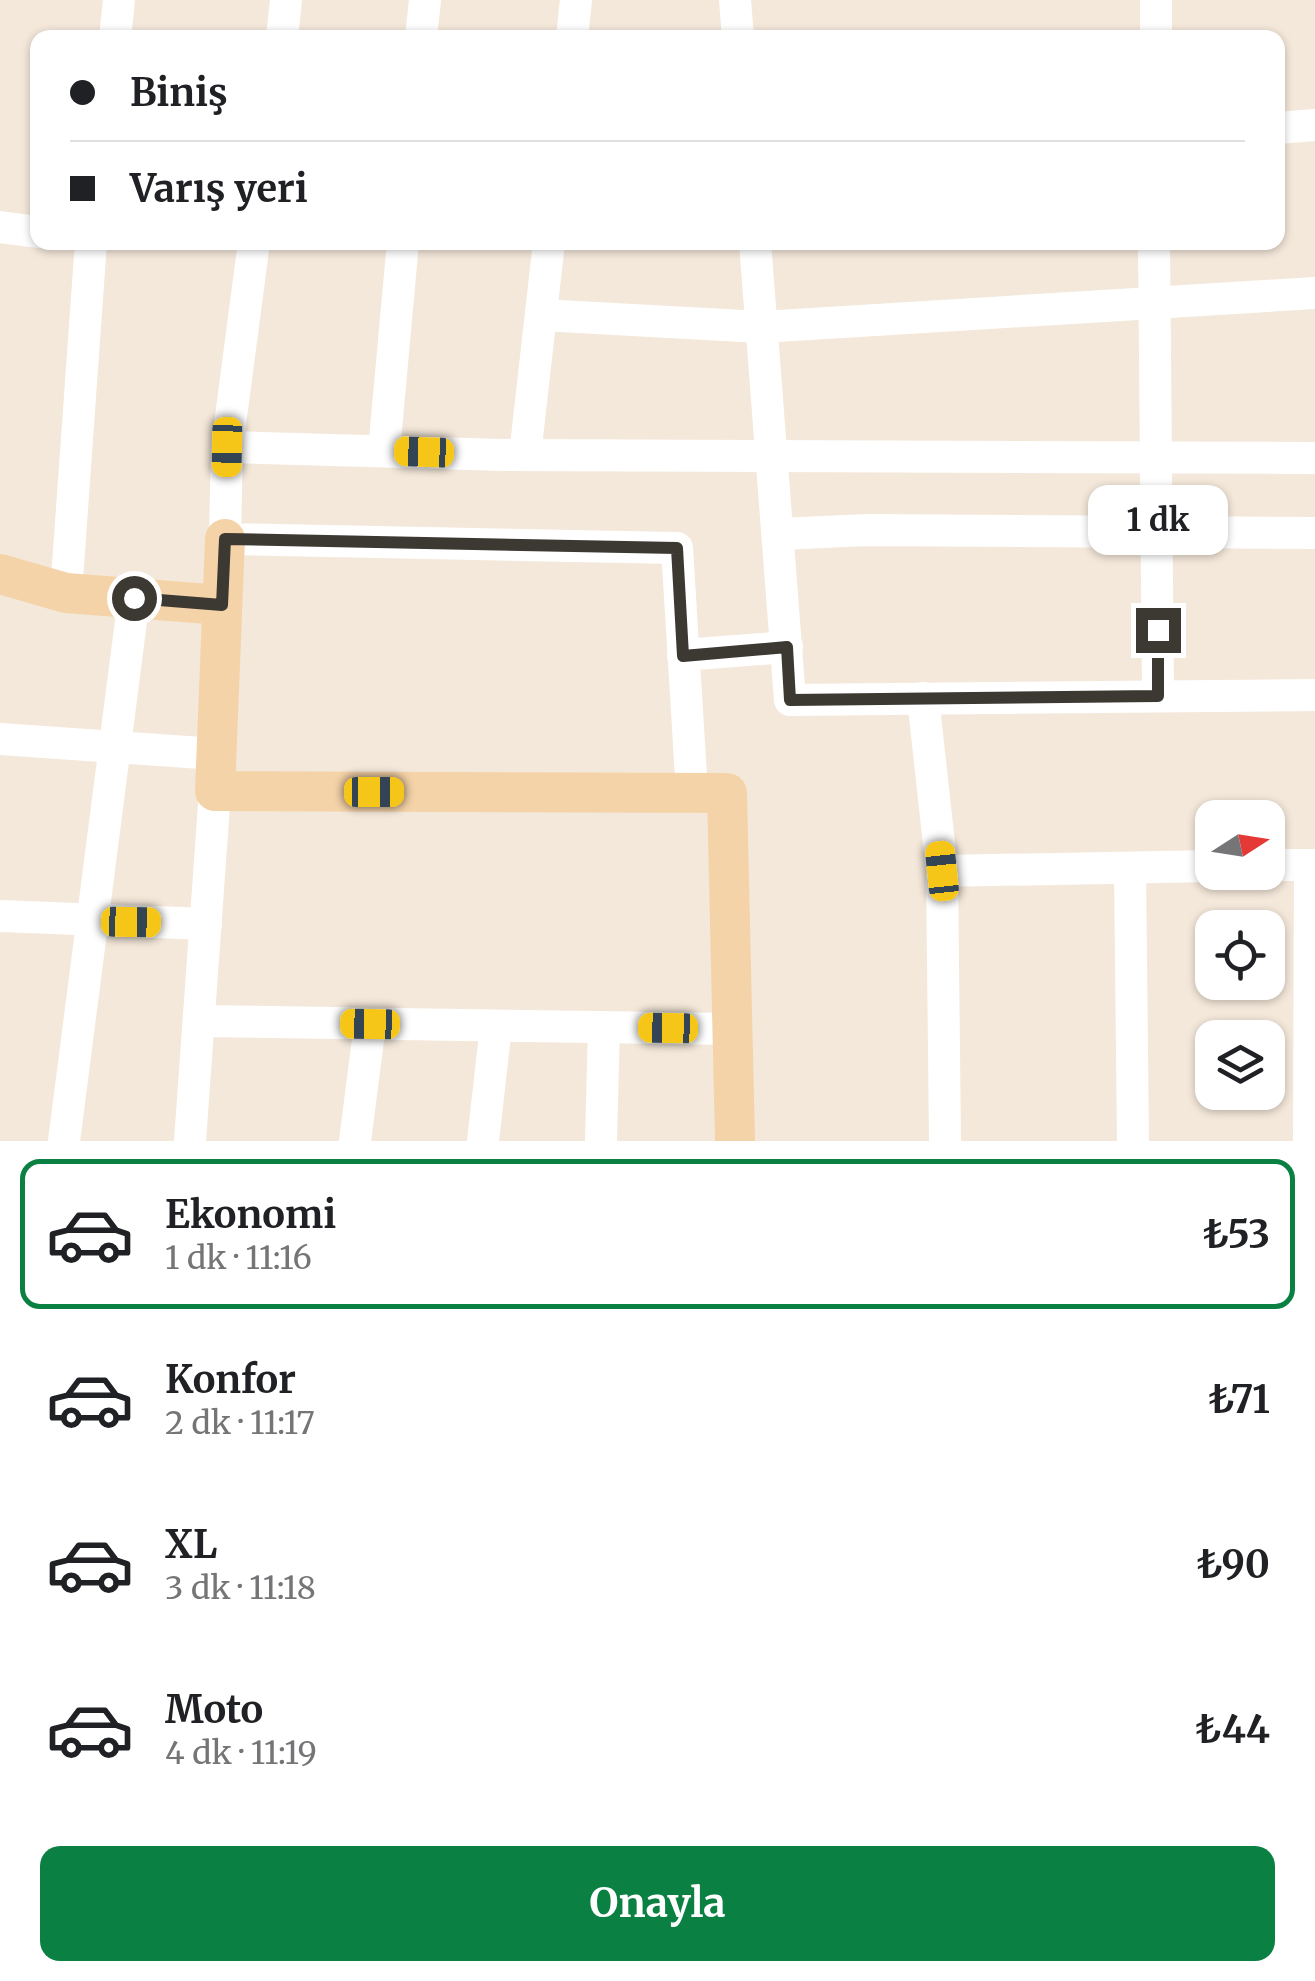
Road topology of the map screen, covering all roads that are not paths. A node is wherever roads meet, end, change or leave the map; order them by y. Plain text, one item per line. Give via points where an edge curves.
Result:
1 (120, 0) edge
2 (286, 0) edge
3 (425, 0) edge
4 (576, 0) edge
5 (735, 0) edge
6 (1156, 0) edge
7 (116, 30) edge
8 (283, 30) edge
9 (423, 30) edge
10 (573, 30) edge
11 (737, 30) edge
12 (1156, 30) edge
13 (1315, 126) edge
14 (1285, 128) edge
15 (0, 227) edge
16 (30, 231) edge
17 (90, 250) edge
18 (253, 250) edge
19 (402, 250) edge
20 (548, 250) edge
21 (756, 250) edge
22 (1154, 250) edge
23 (1315, 293) edge
24 (1153, 300) junction
25 (541, 315) junction
26 (762, 327) junction
27 (227, 447) junction
28 (384, 451) junction
29 (525, 454) junction
30 (772, 454) junction
31 (1157, 454) junction
32 (1315, 458) edge
33 (1158, 532) junction
34 (780, 534) junction
35 (1315, 534) edge
36 (225, 539) junction
37 (0, 574) edge
38 (66, 593) junction
39 (134, 598) junction
40 (222, 605) junction
41 (787, 647) junction
42 (683, 656) junction
43 (1315, 695) edge
44 (1158, 696) junction
45 (923, 698) junction
46 (0, 740) edge
47 (116, 747) junction
48 (216, 772) junction
49 (692, 793) junction
50 (1312, 864) edge
51 (1285, 865) edge
52 (1195, 866) edge
53 (1130, 868) junction
54 (942, 871) junction
55 (0, 916) edge
56 (93, 922) junction
57 (206, 924) junction
58 (199, 1021) junction
59 (370, 1024) junction
60 (496, 1026) junction
61 (604, 1027) junction
62 (732, 1029) junction
63 (64, 1141) edge
64 (190, 1141) edge
65 (355, 1141) edge
66 (483, 1141) edge
67 (602, 1141) edge
68 (735, 1141) edge
69 (945, 1141) edge
70 (1133, 1141) edge
71 (1309, 1141) edge

1 - 7 street
2 - 8 street
3 - 9 street
4 - 10 street
5 - 11 street
6 - 12 street
13 - 14 street
15 - 16 street
17 - 38 street
18 - 27 street
19 - 28 street
20 - 25 street
21 - 26 street
22 - 24 street
23 - 24 street
24 - 26 street
24 - 31 street
25 - 26 street
25 - 29 street
26 - 30 street
27 - 28 street
27 - 36 street
28 - 29 street
29 - 30 street
30 - 31 street
30 - 34 street
31 - 32 street
31 - 33 street
33 - 34 street
33 - 35 street
33 - 44 street
34 - 41 street
36 - 40 main road
36 - 42 street via 677,548
37 - 38 main road
38 - 39 main road
39 - 40 main road
39 - 47 street
40 - 48 main road
41 - 42 street
41 - 45 street via 790,700
42 - 49 street
43 - 44 street
44 - 45 street
45 - 54 street
46 - 47 street
47 - 48 street
47 - 56 street
48 - 49 main road
48 - 57 street
49 - 62 main road via 728,793
50 - 51 street
50 - 71 street
52 - 53 street
53 - 54 street
53 - 70 street
54 - 69 street
55 - 56 street
56 - 57 street
56 - 63 street
57 - 58 street
58 - 59 street
58 - 64 street
59 - 60 street
59 - 65 street
60 - 61 street
60 - 66 street
61 - 62 street
61 - 67 street
62 - 68 main road

